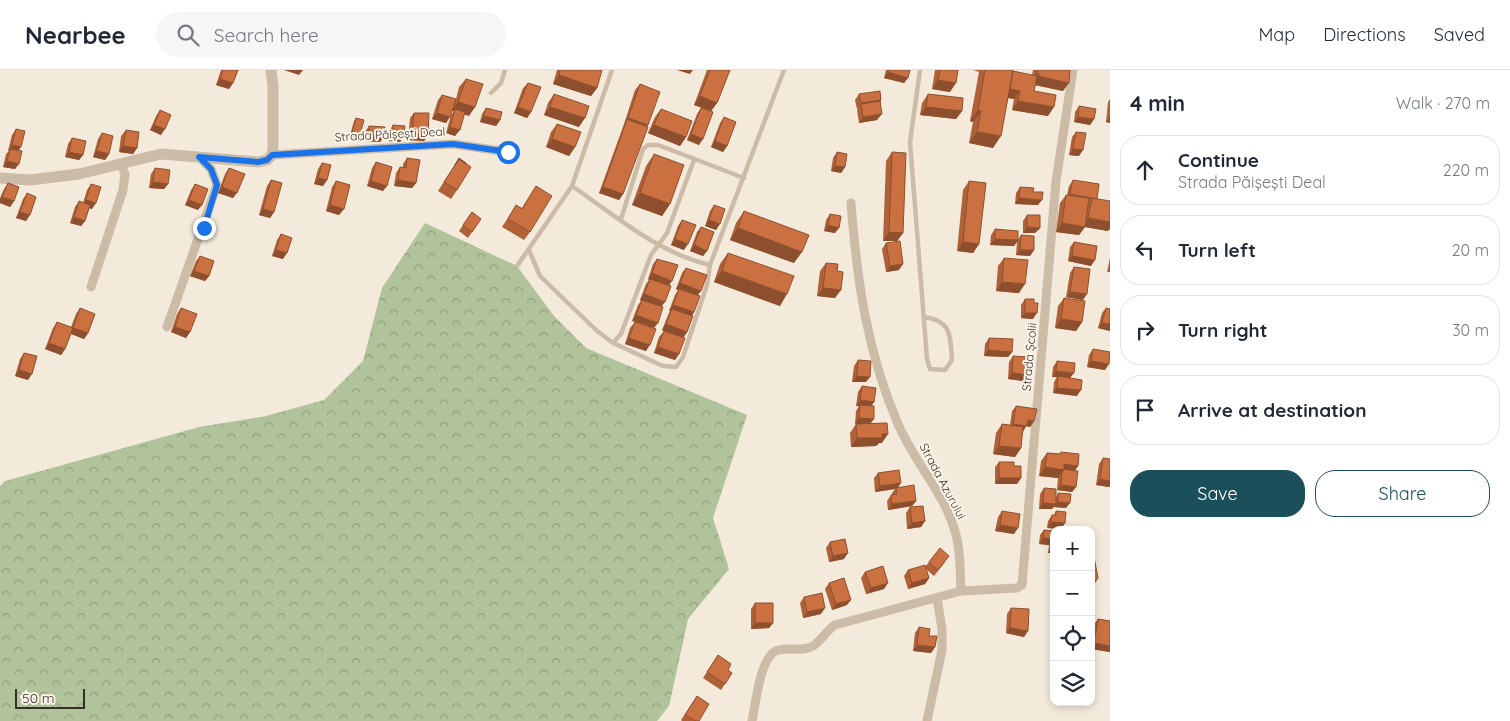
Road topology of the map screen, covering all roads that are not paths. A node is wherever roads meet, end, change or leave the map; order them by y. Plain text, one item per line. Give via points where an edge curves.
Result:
1 (270, 70) edge
2 (505, 70) edge
3 (612, 70) edge
4 (784, 70) edge
5 (920, 70) edge
6 (1073, 70) edge
7 (492, 93) dead end
8 (508, 152) dead end
9 (272, 155) junction
10 (199, 157) junction
11 (694, 160) junction
12 (121, 165) junction
13 (0, 178) edge
14 (744, 178) junction
15 (572, 186) junction
16 (851, 203) dead end
17 (620, 219) junction
18 (658, 245) junction
19 (529, 250) junction
20 (710, 265) junction
21 (516, 266) dead end
22 (91, 287) dead end
23 (924, 317) junction
24 (167, 328) dead end
25 (613, 343) junction
26 (961, 591) junction
27 (936, 598) junction
28 (752, 721) edge
29 (927, 721) edge

1 - 9 street via 273,86
2 - 7 lane via 501,83
3 - 15 lane
4 - 14 lane
5 - 23 lane via 910,142
6 - 26 street, Strada Școlii via 1056,181 1024,580 1017,588
8 - 9 street, Strada Păișești Deal via 453,144
9 - 10 street, Strada Păișești Deal via 258,162
10 - 12 street, Strada Păișești Deal via 161,154
10 - 24 street via 211,169 217,185
11 - 14 lane
11 - 17 lane via 658,144 648,145 643,149
11 - 18 lane via 667,233
12 - 13 street, Strada Păișești Deal via 30,180
12 - 22 street via 125,174 124,190
14 - 20 lane
15 - 17 lane
15 - 19 lane
16 - 26 street, Strada Azurului via 867,332 898,425 952,522 959,548
17 - 18 lane
18 - 20 lane via 690,260
18 - 25 lane via 651,255 621,334
19 - 21 lane
19 - 25 lane via 540,276
20 - 25 lane via 707,285 684,356 676,367 662,366
23 - 23 lane via 942,321 946,326 952,360 944,370 930,368
26 - 27 street
27 - 28 street via 835,624 815,645 806,649 772,651 765,660
27 - 29 street via 942,650

